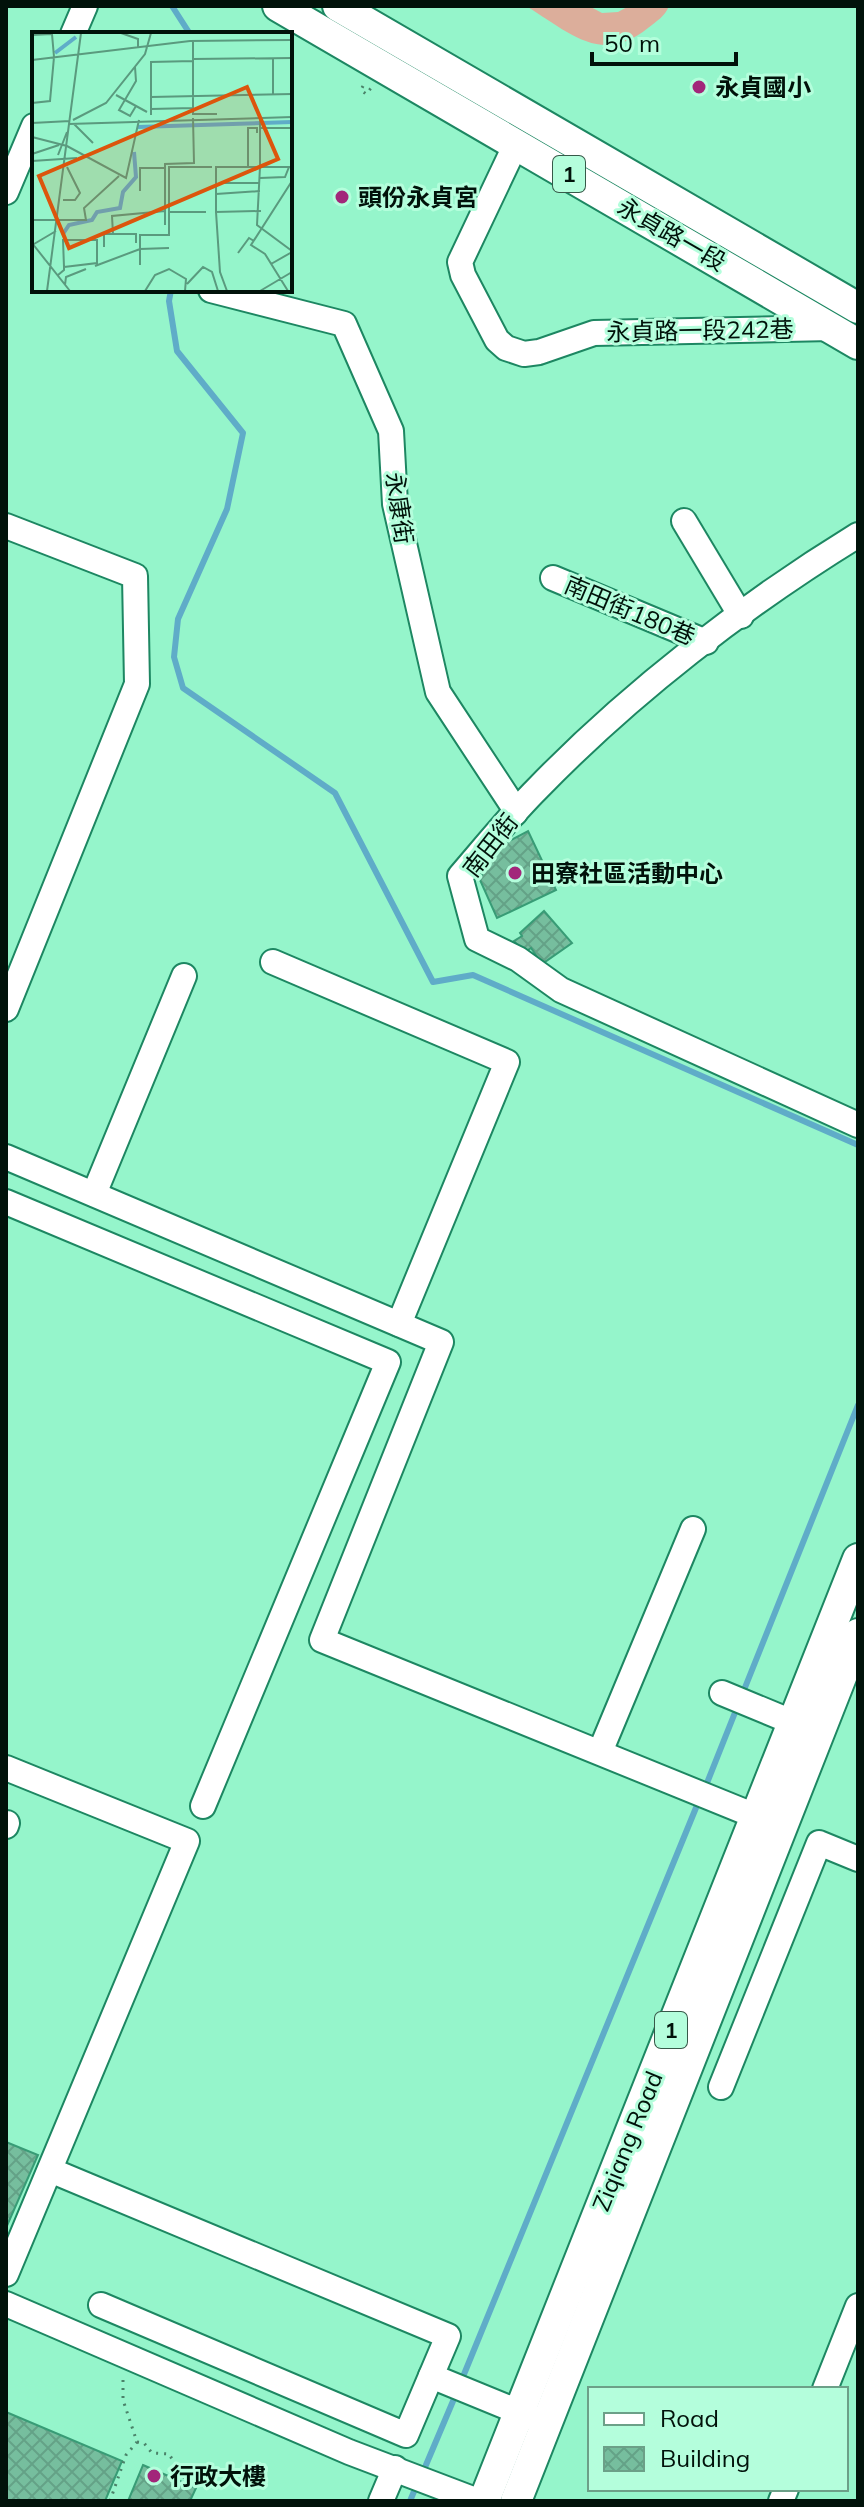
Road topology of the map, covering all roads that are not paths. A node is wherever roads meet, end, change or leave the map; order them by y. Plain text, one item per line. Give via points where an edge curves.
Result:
1 (85, 6) edge
2 (338, 6) edge
3 (292, 16) edge
4 (74, 32) edge
5 (32, 131) edge
6 (516, 144) junction
7 (6, 192) edge
8 (653, 207) junction
9 (219, 292) edge
10 (858, 308) edge
11 (832, 328) junction
12 (858, 344) edge
13 (684, 521) dead end
14 (6, 526) edge
15 (857, 537) edge
16 (553, 578) dead end
17 (741, 616) junction
18 (706, 642) junction
19 (515, 813) junction
20 (273, 962) dead end
21 (184, 976) dead end
22 (6, 1009) edge
23 (858, 1125) edge
24 (6, 1157) edge
25 (94, 1194) junction
26 (6, 1202) edge
27 (399, 1324) junction
28 (693, 1529) dead end
29 (858, 1559) edge
30 (858, 1634) edge
31 (722, 1693) dead end
32 (793, 1723) junction
33 (600, 1752) junction
34 (6, 1768) edge
35 (203, 1806) dead end
36 (769, 1822) junction
37 (858, 1859) edge
38 (721, 2087) dead end
39 (50, 2170) junction
40 (6, 2274) edge
41 (6, 2304) edge
42 (101, 2305) dead end
43 (858, 2306) edge
44 (431, 2376) junction
45 (826, 2387) edge
46 (533, 2417) junction
47 (393, 2467) junction
48 (381, 2501) edge
49 (478, 2501) edge
50 (484, 2501) edge
51 (516, 2501) edge

1 - 4 lane
2 - 8 main road, 永貞路一段 / 1
3 - 6 main road, 永貞路一段 / 1
5 - 7 lane
6 - 8 main road, 永貞路一段 / 1
6 - 11 lane, 永貞路一段242巷 via 460,262 497,340 506,348 539,352 594,333
8 - 10 main road, 永貞路一段 / 1
8 - 11 main road, 永貞路一段 / 1
9 - 19 lane, 永康街 via 344,324 391,431 395,504 438,692
11 - 12 main road, 永貞路一段 / 1
13 - 17 lane
14 - 22 lane via 135,576 137,684
15 - 17 lane, 南田街
16 - 18 lane, 南田街180巷
17 - 18 lane, 南田街
18 - 19 lane, 南田街 via 659,676
19 - 23 lane, 南田街 via 460,876 477,939 518,959 561,990
20 - 27 lane via 507,1062
21 - 25 lane
24 - 25 lane
25 - 27 lane
26 - 35 lane via 388,1362
27 - 33 lane via 441,1342 322,1640
28 - 33 lane
29 - 32 main road, Ziqiang Road / 1
30 - 32 main road, Ziqiang Road / 1
31 - 32 lane
32 - 36 main road, Ziqiang Road / 1
33 - 36 lane
34 - 39 lane via 187,1841
36 - 46 main road, Ziqiang Road / 1
37 - 38 lane via 819,1843
39 - 40 lane
39 - 44 lane via 448,2336
41 - 47 lane
42 - 44 lane via 406,2435
43 - 45 lane
44 - 46 lane
46 - 50 main road, Ziqiang Road / 1
46 - 51 main road, Ziqiang Road / 1
47 - 48 lane
47 - 49 lane

